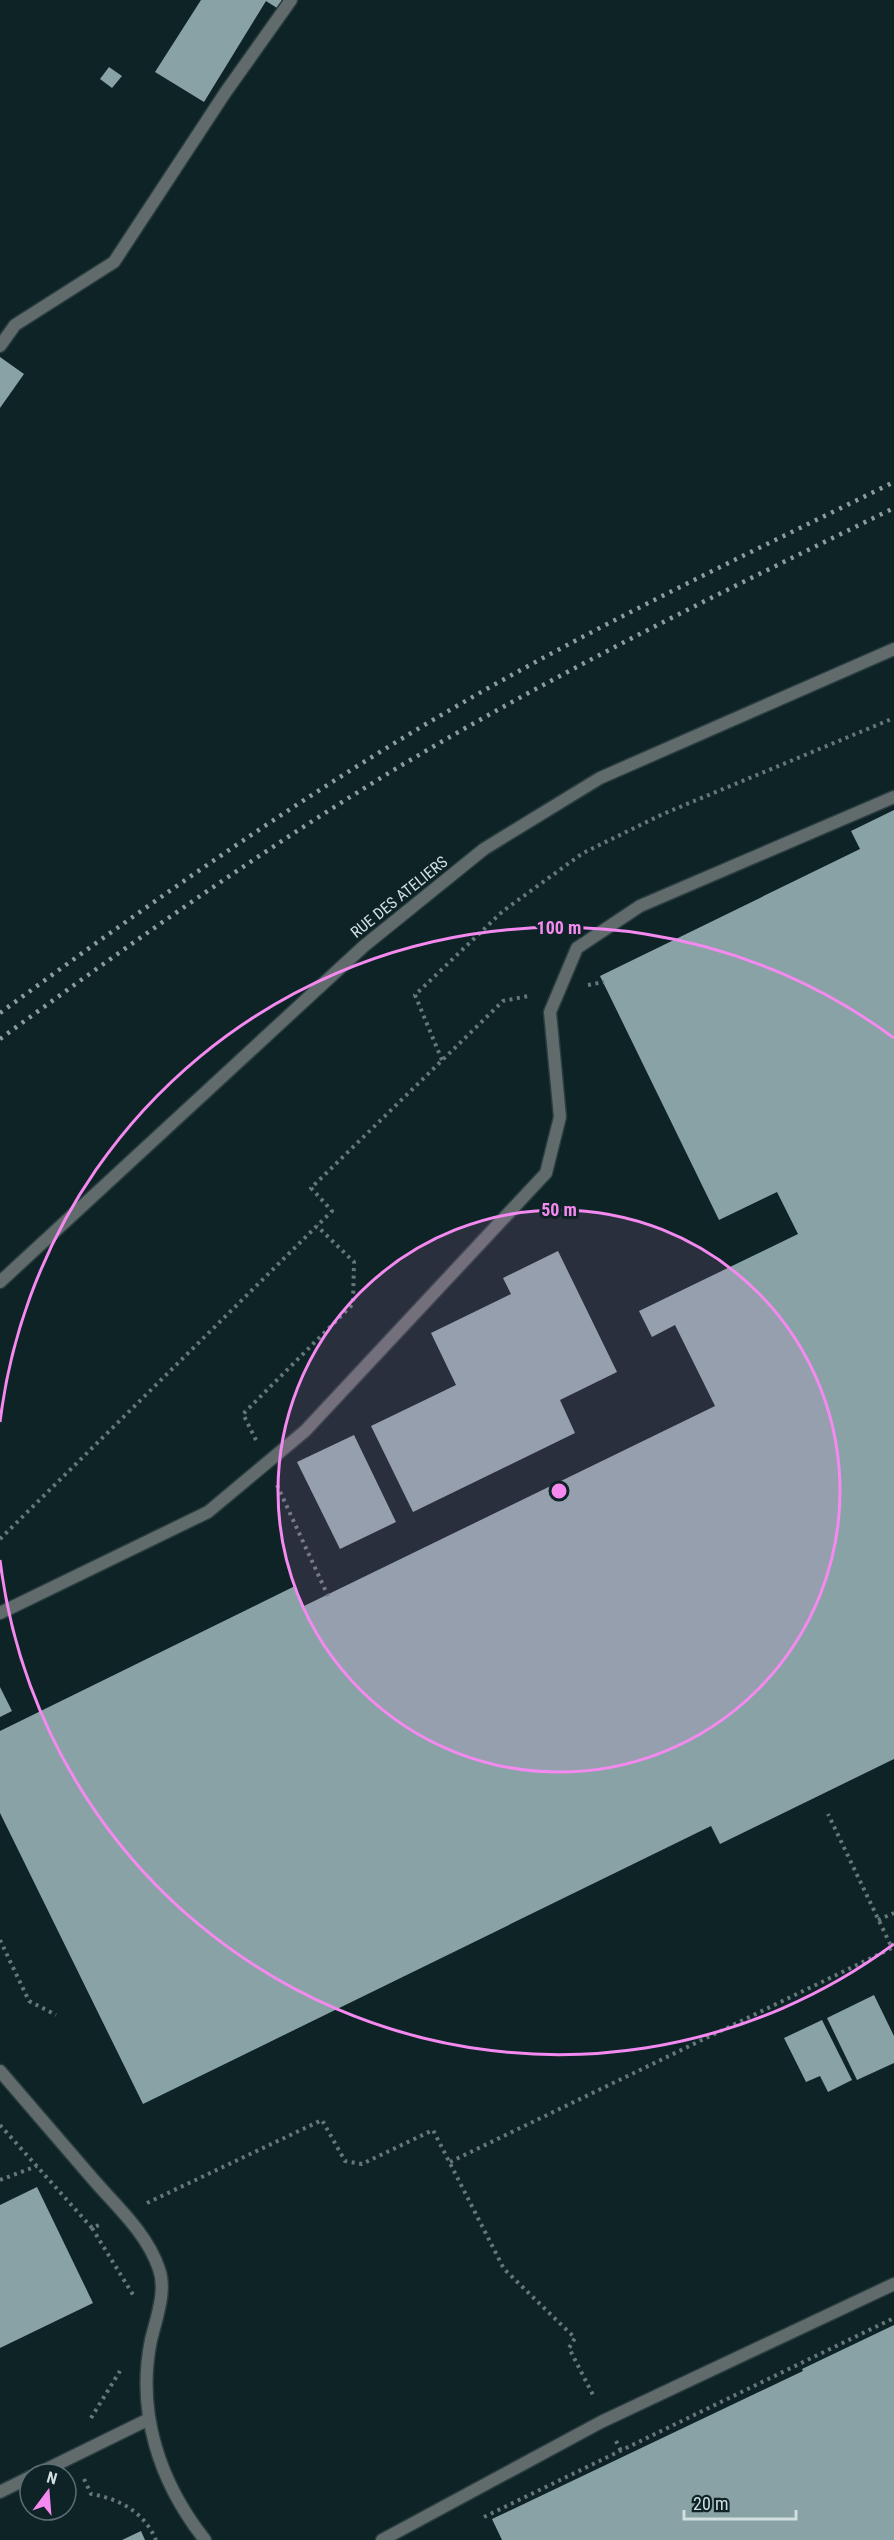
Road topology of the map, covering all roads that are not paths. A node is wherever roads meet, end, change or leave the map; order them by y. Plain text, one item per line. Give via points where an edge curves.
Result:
1 (291, 0) edge
2 (0, 346) edge
3 (894, 649) edge
4 (894, 797) edge
5 (0, 1282) edge
6 (0, 1613) edge
7 (0, 2071) edge
8 (894, 2284) edge
9 (147, 2420) junction
10 (62, 2462) edge
11 (18, 2483) edge
12 (0, 2492) edge
13 (205, 2540) edge
14 (382, 2540) edge

1 - 2 street via 114,262 15,325
3 - 5 street, RUE DES ATELIERS via 600,778 484,849 364,946
4 - 6 street via 640,906 577,948 550,1012 560,1117 546,1173 305,1431 208,1512
7 - 9 street via 142,2234 160,2271 160,2307 144,2384
8 - 14 street via 605,2420
9 - 10 street
9 - 13 street via 185,2513
11 - 12 street

